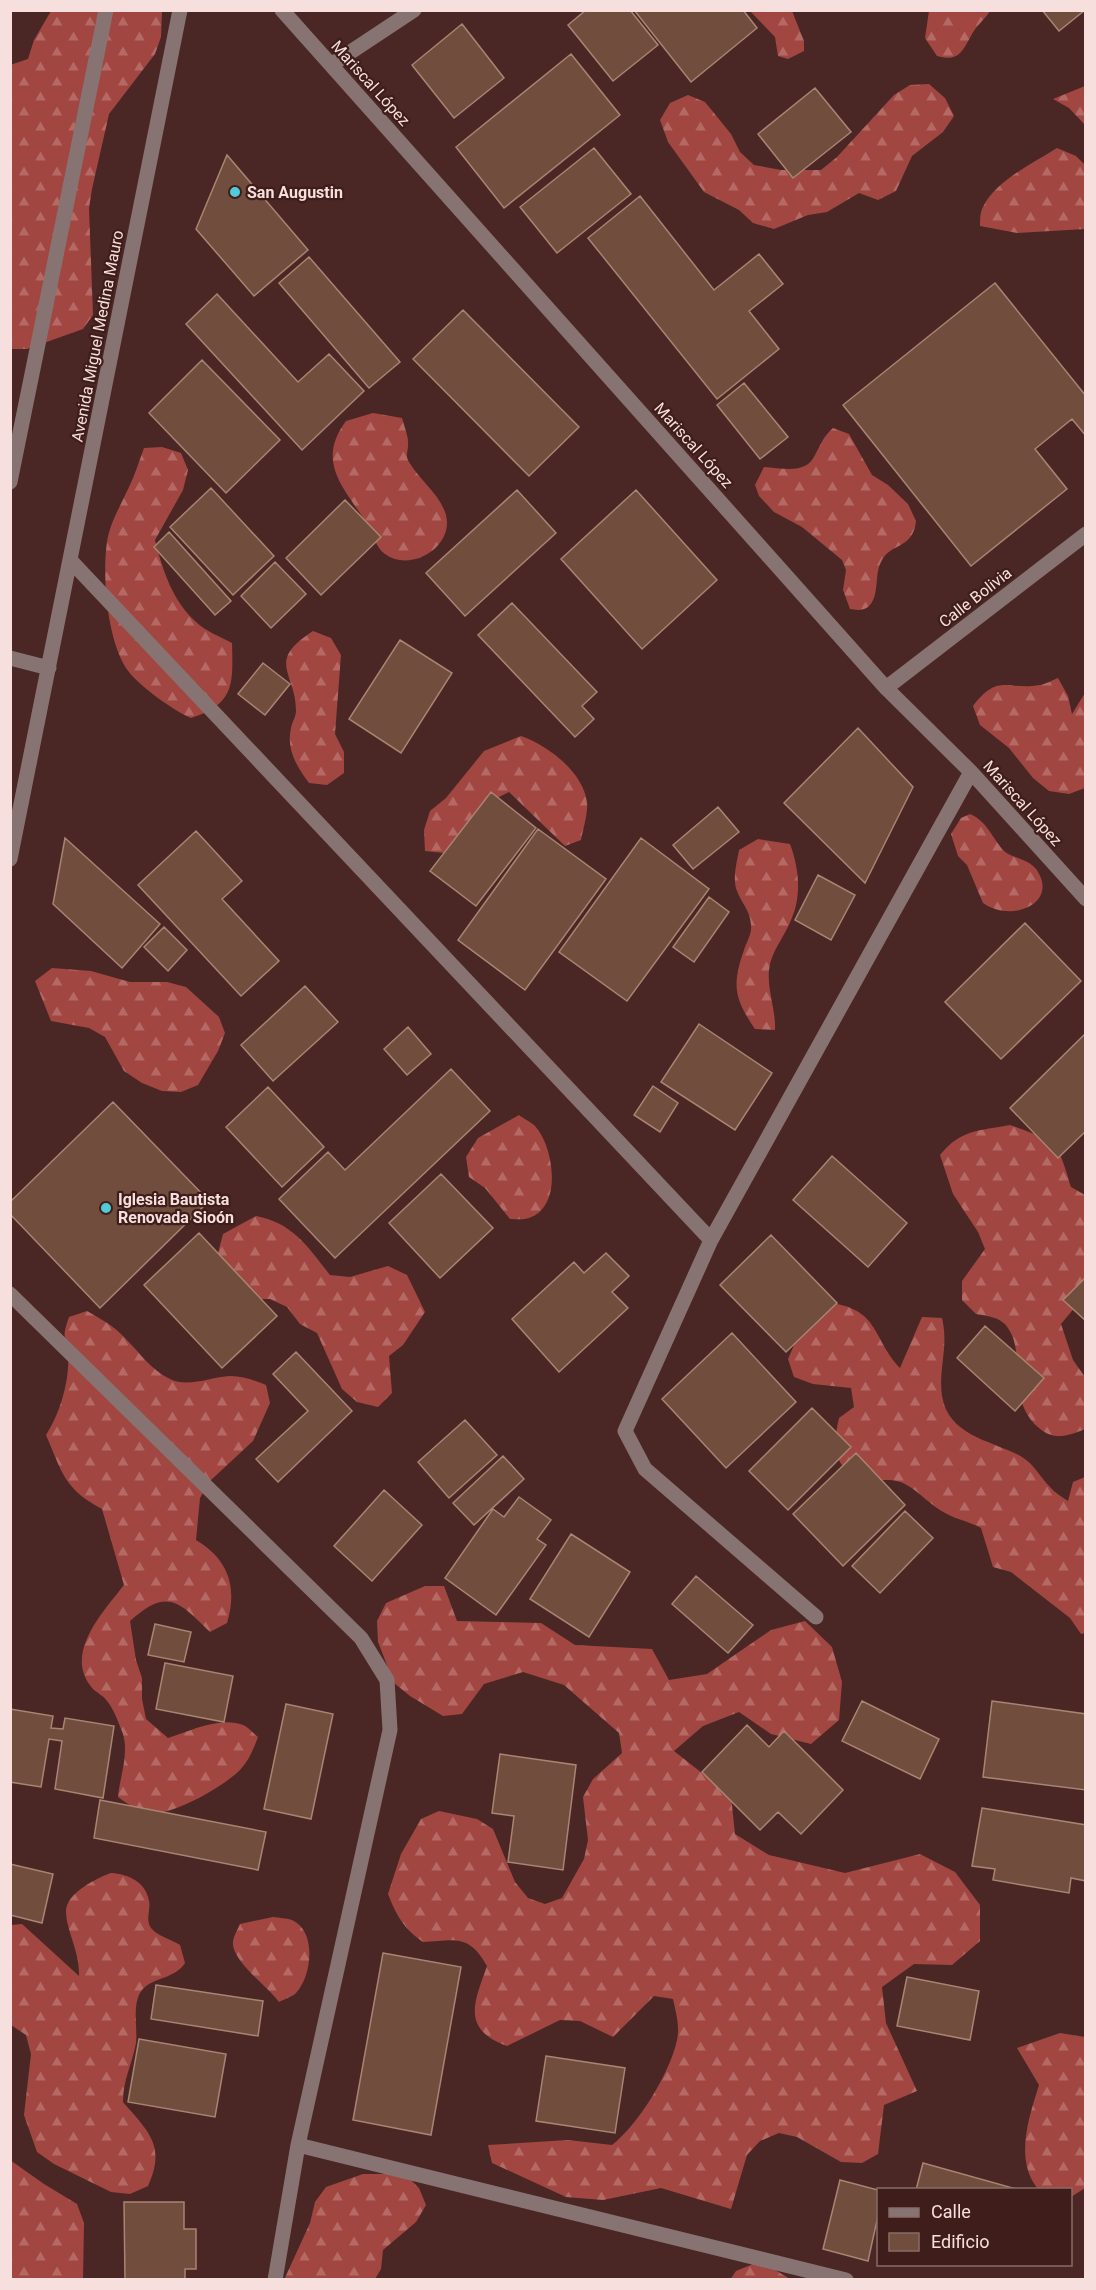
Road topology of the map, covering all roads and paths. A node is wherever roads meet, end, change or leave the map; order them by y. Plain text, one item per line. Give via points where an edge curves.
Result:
1 (106, 10) edge
2 (180, 10) edge
3 (282, 10) edge
4 (414, 10) edge
5 (331, 65) junction
6 (10, 482) edge
7 (1086, 534) edge
8 (70, 560) junction
9 (10, 658) edge
10 (49, 668) junction
11 (886, 688) junction
12 (971, 772) junction
13 (10, 859) edge
14 (1086, 899) edge
15 (711, 1240) junction
16 (10, 1294) edge
17 (816, 1617) dead end
18 (298, 2145) junction
19 (275, 2280) edge
20 (846, 2280) edge

1 - 6 street
2 - 8 street, Avenida Miguel Medina Mauro
3 - 5 street, Mariscal López
4 - 5 street
5 - 11 street, Mariscal López
7 - 11 street, Calle Bolivia
8 - 10 street, Avenida Miguel Medina Mauro
8 - 15 street
9 - 10 street
10 - 13 street, Avenida Miguel Medina Mauro
11 - 12 street, Mariscal López
12 - 14 street, Mariscal López
12 - 15 street
15 - 17 street via 625,1431 645,1469
16 - 18 street via 361,1638 387,1680 390,1730
18 - 19 street
18 - 20 street

